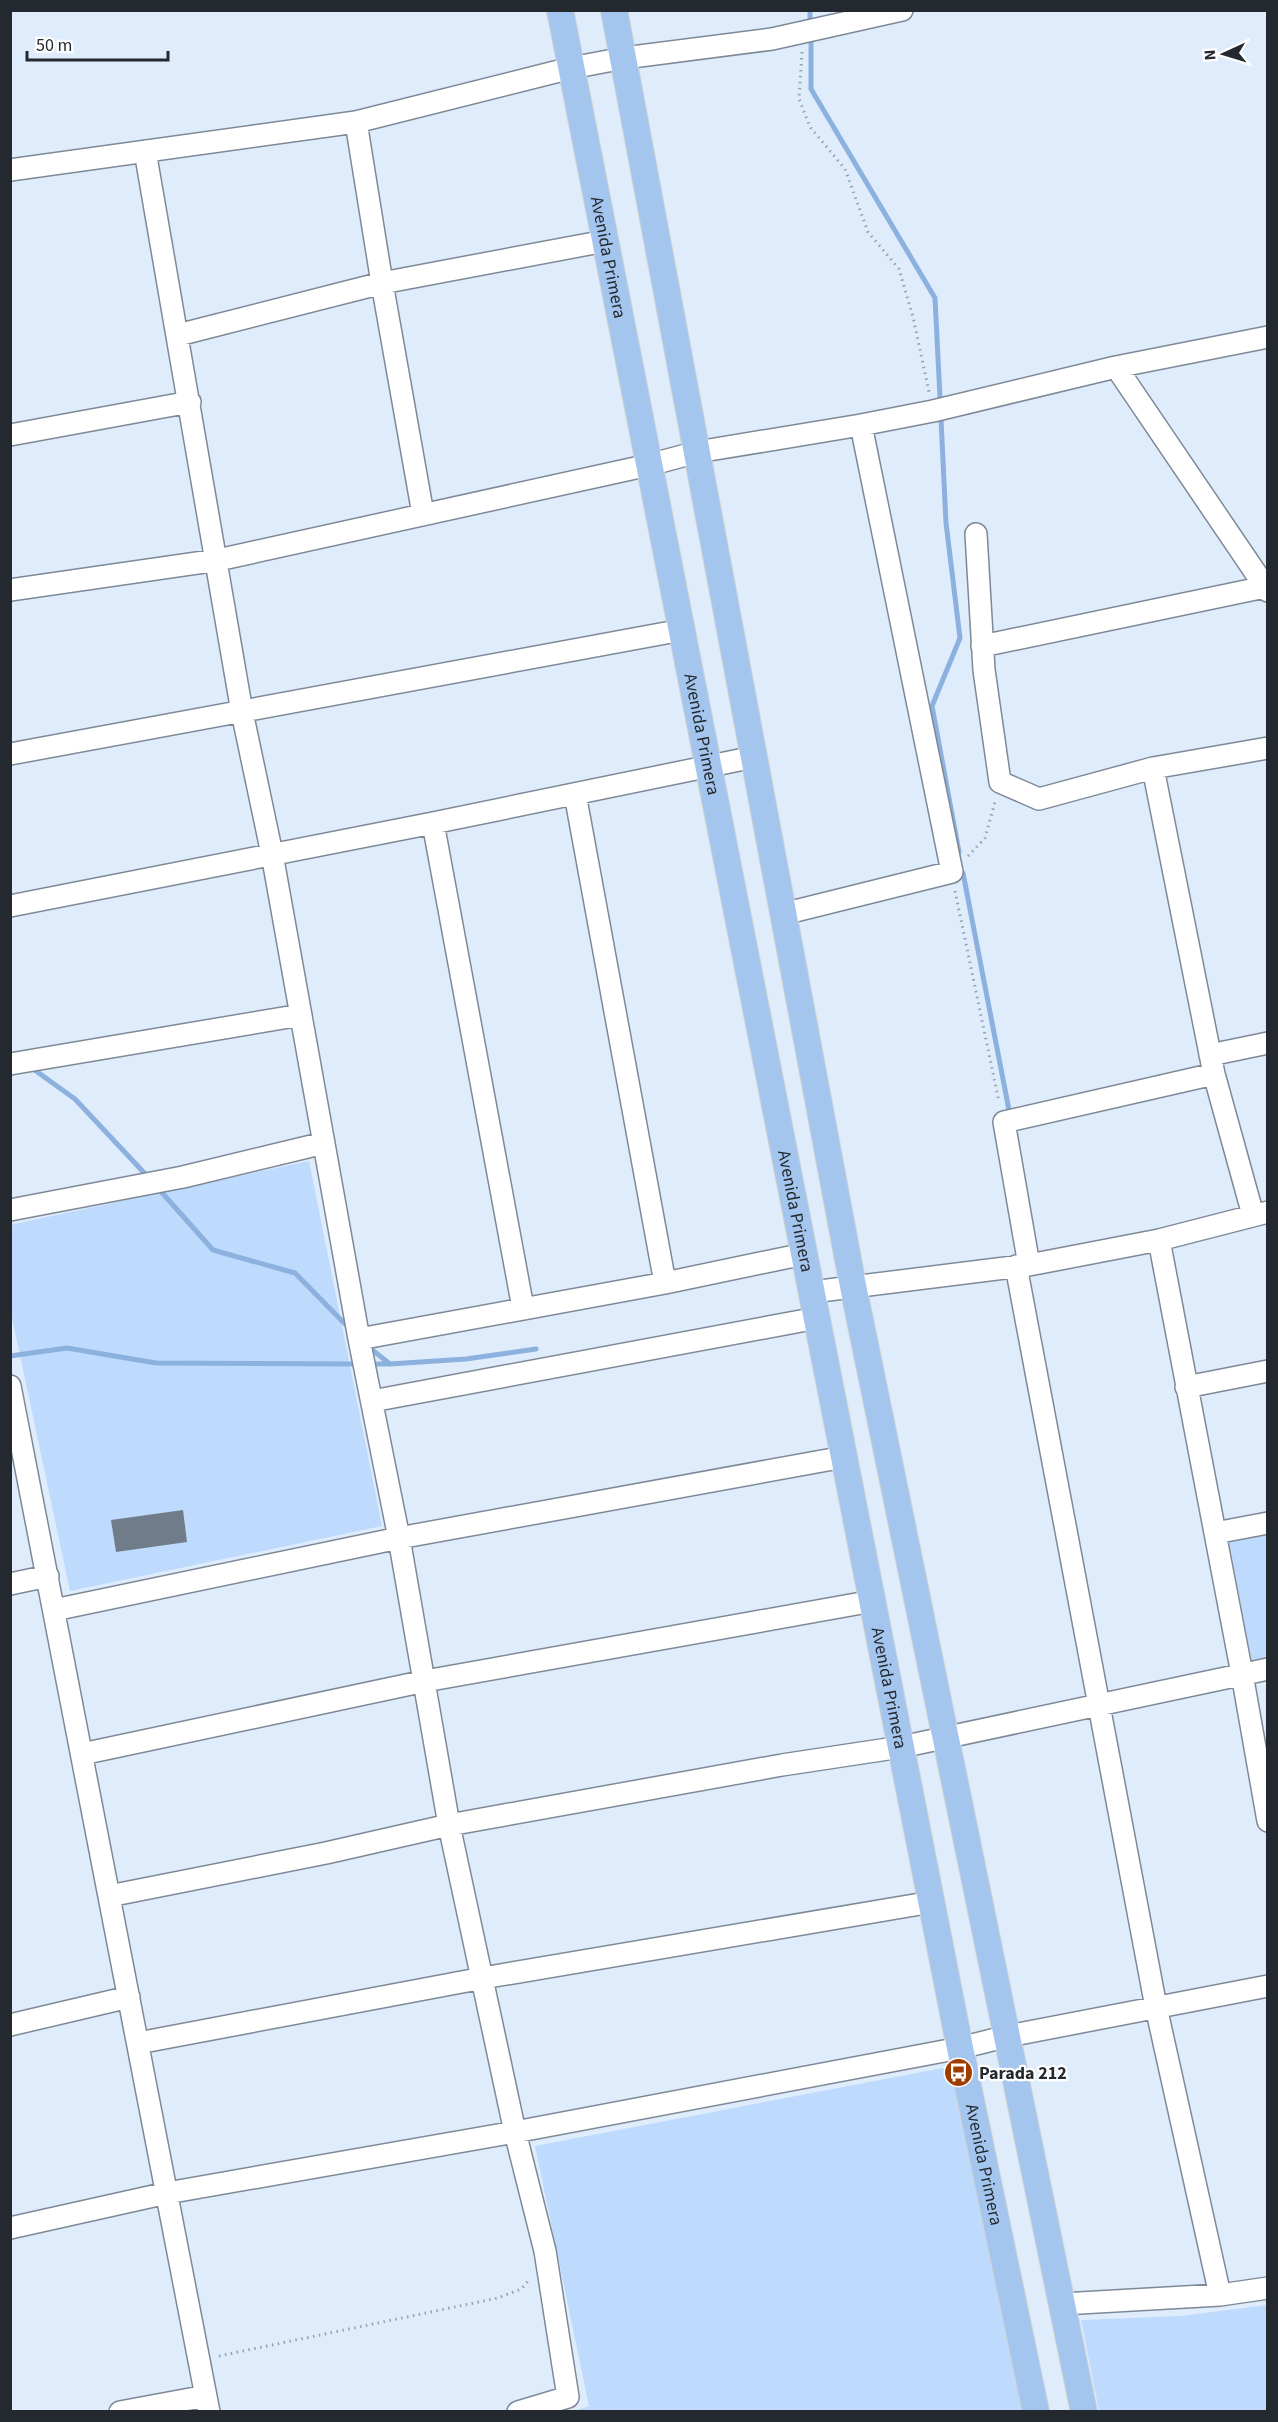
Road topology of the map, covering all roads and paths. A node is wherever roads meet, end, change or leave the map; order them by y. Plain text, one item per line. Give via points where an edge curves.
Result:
1 (560, 10) edge
2 (614, 10) edge
3 (902, 10) edge
4 (803, 32) junction
5 (624, 58) junction
6 (571, 68) junction
7 (356, 122) junction
8 (145, 151) junction
9 (10, 170) edge
10 (605, 241) junction
11 (382, 283) junction
12 (178, 335) junction
13 (1268, 337) edge
14 (1116, 367) junction
15 (190, 402) junction
16 (933, 411) junction
17 (861, 425) junction
18 (10, 435) edge
19 (697, 452) junction
20 (649, 465) junction
21 (423, 514) junction
22 (976, 534) dead end
23 (218, 560) junction
24 (1266, 589) edge
25 (10, 590) edge
26 (682, 630) junction
27 (982, 646) junction
28 (243, 712) junction
29 (1268, 748) edge
30 (10, 754) edge
31 (754, 757) junction
32 (708, 765) junction
33 (1153, 768) junction
34 (1000, 782) junction
35 (575, 794) junction
36 (433, 823) junction
37 (272, 854) junction
38 (952, 873) junction
39 (10, 906) edge
40 (783, 914) junction
41 (301, 1015) junction
42 (1268, 1043) edge
43 (10, 1064) edge
44 (1212, 1064) junction
45 (1004, 1122) junction
46 (324, 1143) junction
47 (10, 1210) edge
48 (1260, 1213) edge
49 (1159, 1240) junction
50 (804, 1254) junction
51 (1022, 1266) junction
52 (665, 1283) junction
53 (853, 1286) junction
54 (812, 1292) junction
55 (523, 1308) junction
56 (817, 1318) junction
57 (359, 1339) junction
58 (1268, 1371) edge
59 (10, 1386) edge
60 (1186, 1387) junction
61 (372, 1401) junction
62 (844, 1457) junction
63 (1268, 1524) edge
64 (1215, 1533) junction
65 (399, 1538) junction
66 (48, 1576) junction
67 (10, 1584) edge
68 (873, 1601) junction
69 (54, 1610) junction
70 (1268, 1669) edge
71 (1242, 1674) junction
72 (425, 1681) junction
73 (1099, 1704) junction
74 (946, 1738) junction
75 (901, 1747) junction
76 (82, 1754) junction
77 (1268, 1821) edge
78 (449, 1825) junction
79 (110, 1896) junction
80 (932, 1902) junction
81 (483, 1978) junction
82 (1268, 1986) edge
83 (129, 1998) junction
84 (1156, 2007) junction
85 (10, 2025) edge
86 (1008, 2036) junction
87 (138, 2043) junction
88 (960, 2048) junction
89 (515, 2132) junction
90 (167, 2193) junction
91 (10, 2228) edge
92 (546, 2259) junction
93 (1268, 2288) edge
94 (1220, 2295) junction
95 (1062, 2304) junction
96 (199, 2360) junction
97 (208, 2404) edge
98 (120, 2412) edge
99 (518, 2412) edge
100 (1036, 2412) edge
101 (1083, 2412) edge

1 - 6 main road, Avenida Primera
2 - 5 main road
3 - 4 street
4 - 5 street
4 - 16 path via 799,99 810,127 845,169 868,232 899,269
5 - 6 street
5 - 19 main road
6 - 7 street
6 - 10 main road, Avenida Primera
7 - 8 street
7 - 11 street
8 - 9 street
8 - 12 street
10 - 11 street
10 - 20 main road, Avenida Primera
11 - 12 street
11 - 21 street
12 - 15 street
13 - 14 street
14 - 16 street
14 - 24 street
15 - 18 street
15 - 23 street
16 - 17 street
17 - 19 street
17 - 38 street
19 - 20 street
19 - 31 main road
20 - 21 street
20 - 26 main road, Avenida Primera
21 - 23 street
22 - 27 street
23 - 25 street
23 - 28 street
24 - 27 street
26 - 28 street
26 - 32 main road, Avenida Primera
27 - 34 street
28 - 30 street
28 - 37 street
29 - 33 street
31 - 32 street
31 - 40 main road
32 - 35 street
32 - 50 main road, Avenida Primera
33 - 34 street via 1039,799
33 - 44 street
34 - 38 path via 985,838
35 - 36 street
35 - 52 street
36 - 37 street
36 - 55 street
37 - 39 street
37 - 41 street
38 - 40 street
38 - 45 path
40 - 53 main road
41 - 43 street
41 - 46 street
42 - 44 street
44 - 45 street
44 - 48 street
45 - 51 street
46 - 47 street via 183,1177
46 - 57 street
48 - 49 street
49 - 51 street
49 - 60 street
50 - 52 street
50 - 54 main road, Avenida Primera
51 - 53 street
51 - 73 street
52 - 55 street
53 - 54 street
53 - 74 main road
54 - 56 main road, Avenida Primera
55 - 57 street
56 - 61 street
56 - 62 main road, Avenida Primera
57 - 61 street
58 - 60 street
59 - 66 street
60 - 64 street
61 - 65 street
62 - 65 street
62 - 68 main road, Avenida Primera
63 - 64 street
64 - 71 street
65 - 69 street
65 - 72 street
66 - 67 street
66 - 69 street
68 - 72 street
68 - 75 main road, Avenida Primera
69 - 76 street
70 - 71 street
71 - 73 street
71 - 77 street
72 - 76 street
72 - 78 street
73 - 74 street
73 - 84 street
74 - 75 street
74 - 86 main road
75 - 78 street
75 - 80 main road, Avenida Primera
76 - 79 street
78 - 79 street
78 - 81 street
79 - 83 street
80 - 81 street
80 - 88 main road, Avenida Primera
81 - 87 street
81 - 89 street
82 - 84 street
83 - 85 street
83 - 87 street
84 - 86 street
84 - 94 street
86 - 88 street
86 - 95 main road
87 - 90 street
88 - 89 street
88 - 100 main road, Avenida Primera
89 - 90 street
89 - 92 street
90 - 91 street
90 - 96 street
92 - 96 path via 521,2289 498,2298
92 - 99 street via 568,2397
93 - 94 street
94 - 95 street
95 - 101 main road
96 - 97 street
97 - 98 street

